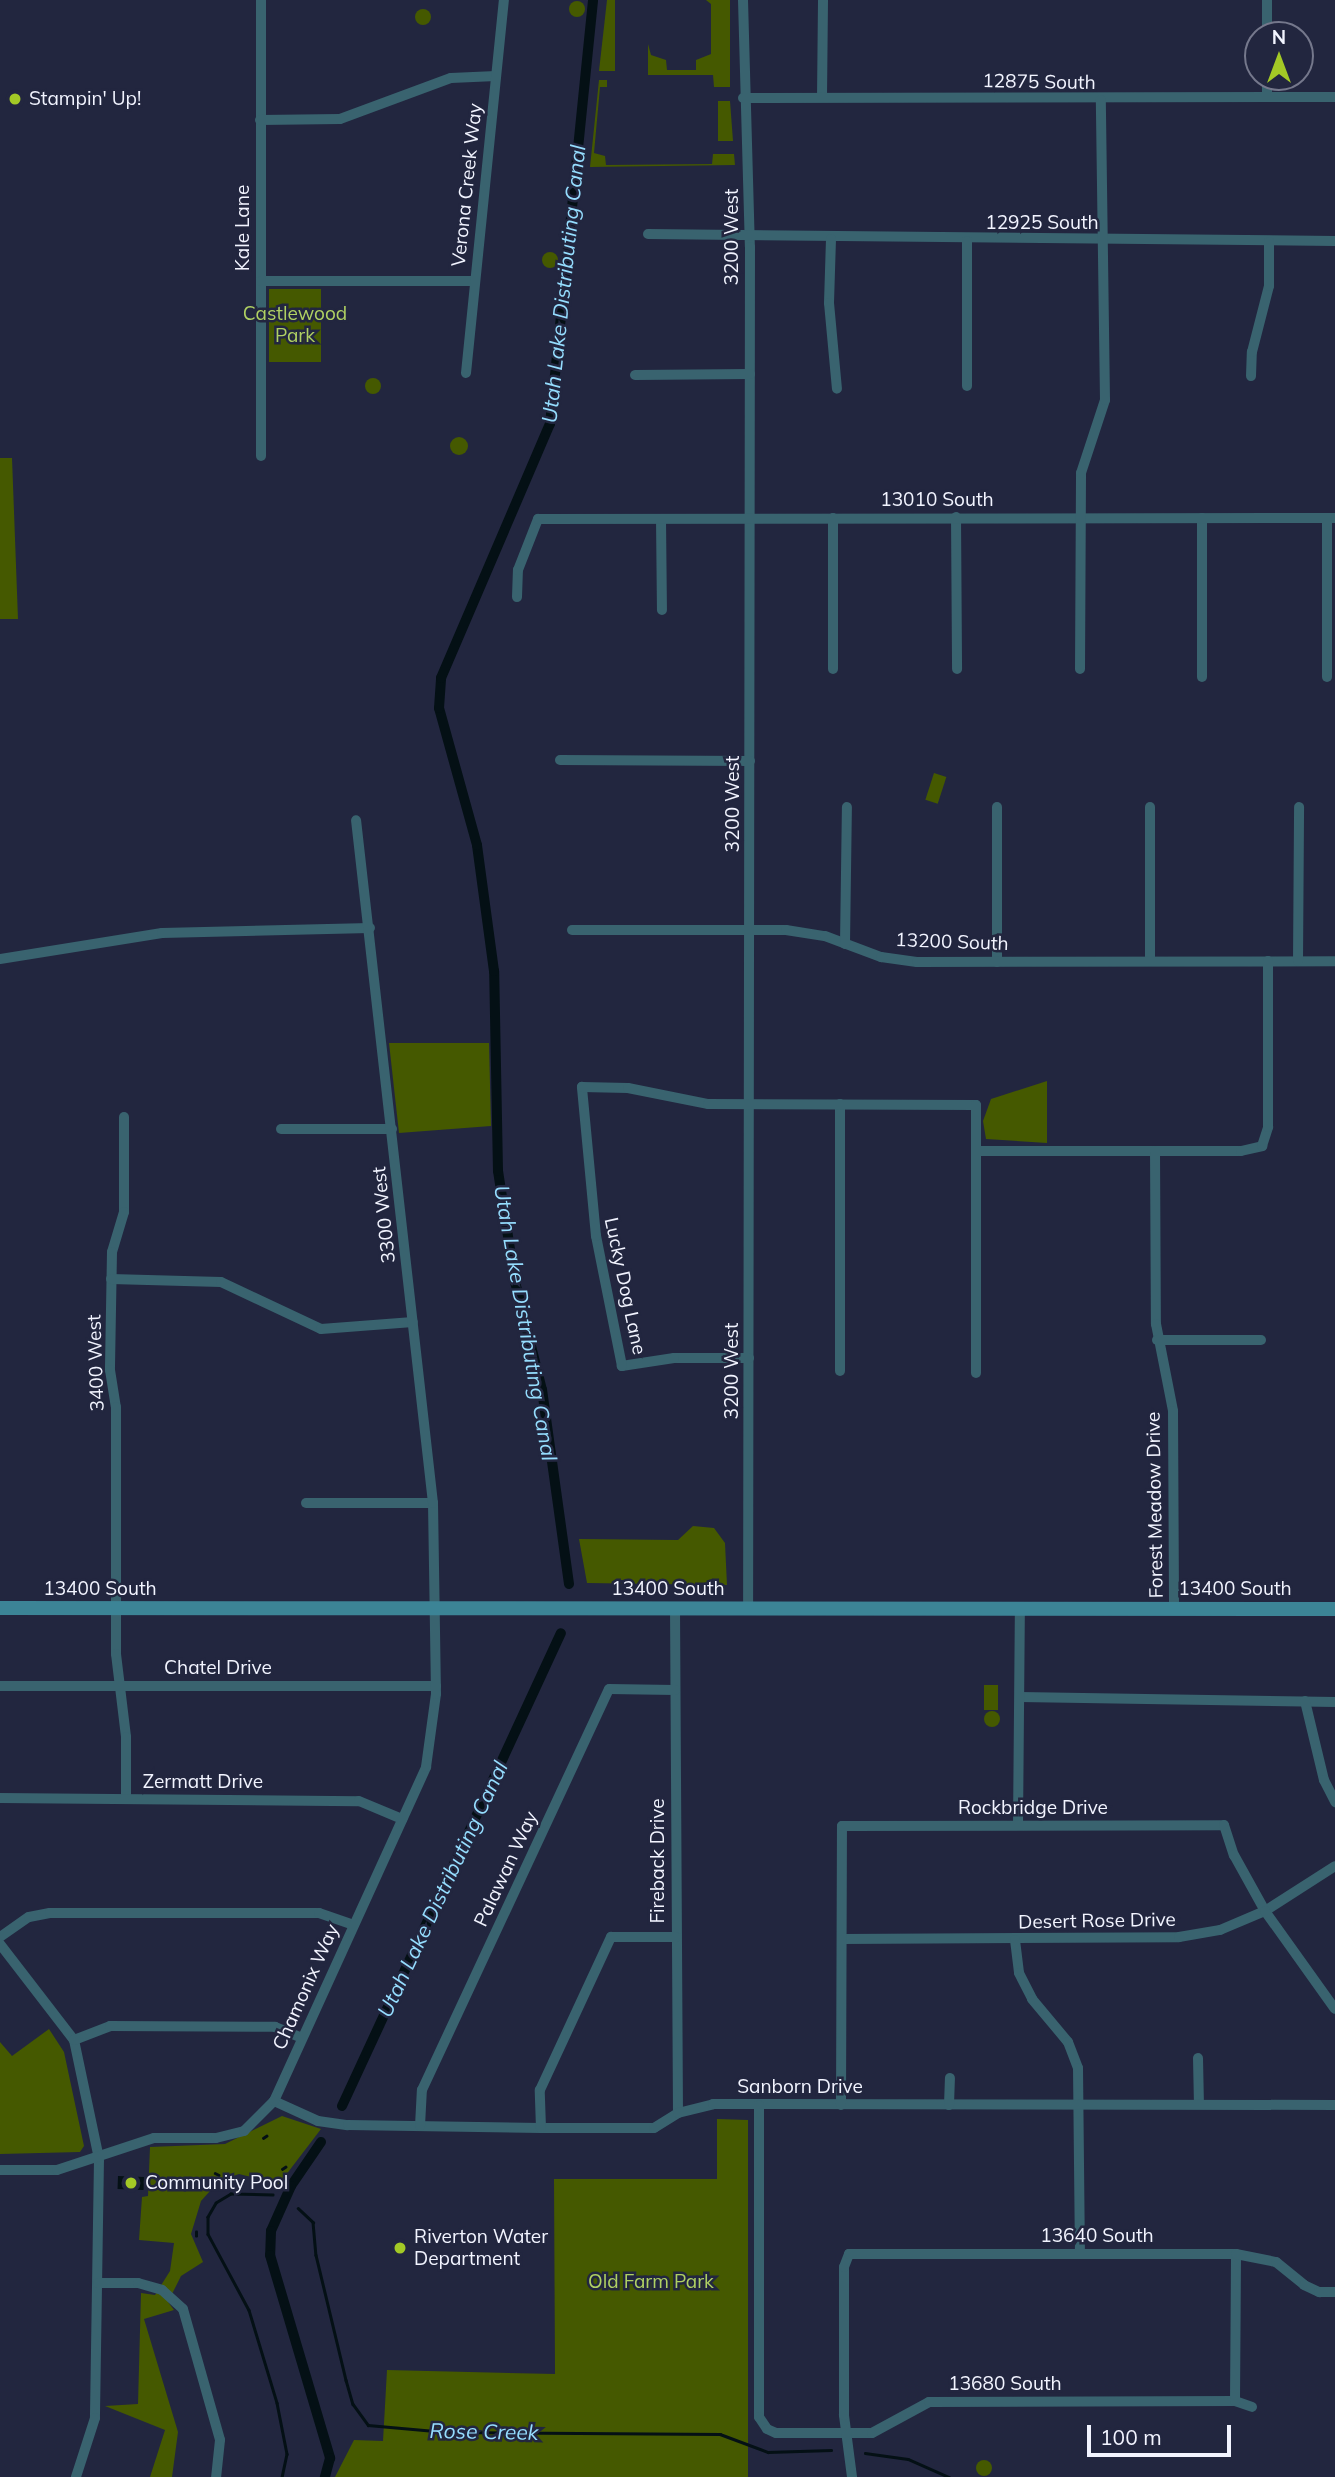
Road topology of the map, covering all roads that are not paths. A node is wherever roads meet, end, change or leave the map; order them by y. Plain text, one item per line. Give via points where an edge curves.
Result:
1 (261, 0) edge
2 (503, 0) edge
3 (743, 0) edge
4 (823, 0) edge
5 (1267, 0) edge
6 (1267, 21) edge
7 (496, 76) junction
8 (1267, 91) edge
9 (822, 97) junction
10 (1267, 97) junction
11 (1335, 97) edge
12 (743, 98) junction
13 (1101, 100) junction
14 (260, 120) junction
15 (750, 233) junction
16 (648, 234) dead end
17 (831, 239) junction
18 (1103, 240) junction
19 (967, 241) junction
20 (1335, 241) edge
21 (1269, 242) junction
22 (261, 281) junction
23 (475, 281) junction
24 (466, 373) dead end
25 (750, 374) junction
26 (635, 375) dead end
27 (1251, 376) dead end
28 (967, 386) dead end
29 (837, 389) dead end
30 (261, 456) dead end
31 (833, 517) junction
32 (956, 517) junction
33 (1079, 518) junction
34 (1202, 518) junction
35 (1331, 518) edge
36 (661, 519) junction
37 (750, 520) junction
38 (517, 597) dead end
39 (662, 610) dead end
40 (833, 669) dead end
41 (957, 669) dead end
42 (1080, 669) dead end
43 (1202, 677) dead end
44 (1327, 677) dead end
45 (560, 760) dead end
46 (750, 761) junction
47 (847, 807) dead end
48 (997, 807) dead end
49 (1150, 807) dead end
50 (1298, 807) dead end
51 (356, 820) dead end
52 (370, 928) junction
53 (572, 930) dead end
54 (750, 930) junction
55 (845, 944) junction
56 (0, 959) edge
57 (1150, 961) junction
58 (1268, 961) junction
59 (1298, 961) junction
60 (1335, 961) edge
61 (997, 962) junction
62 (750, 1104) junction
63 (839, 1104) junction
64 (124, 1117) dead end
65 (281, 1129) dead end
66 (392, 1129) junction
67 (976, 1151) junction
68 (1155, 1151) junction
69 (111, 1279) junction
70 (413, 1322) junction
71 (1157, 1340) junction
72 (1261, 1340) dead end
73 (749, 1358) junction
74 (840, 1371) dead end
75 (976, 1373) dead end
76 (306, 1503) dead end
77 (433, 1503) junction
78 (435, 1607) junction
79 (0, 1608) edge
80 (115, 1608) junction
81 (675, 1608) junction
82 (748, 1608) junction
83 (1020, 1608) junction
84 (1174, 1608) junction
85 (1335, 1609) edge
86 (122, 1685) junction
87 (0, 1686) edge
88 (436, 1686) junction
89 (675, 1690) junction
90 (1020, 1697) junction
91 (1305, 1701) junction
92 (1335, 1702) edge
93 (0, 1798) edge
94 (127, 1799) junction
95 (1335, 1802) edge
96 (402, 1819) junction
97 (1017, 1825) junction
98 (1335, 1866) edge
99 (1265, 1912) junction
100 (353, 1925) junction
101 (0, 1937) edge
102 (676, 1937) junction
103 (842, 1939) junction
104 (1015, 1940) junction
105 (0, 1944) edge
106 (1335, 2009) edge
107 (302, 2038) junction
108 (74, 2040) junction
109 (1198, 2058) dead end
110 (950, 2078) dead end
111 (274, 2101) junction
112 (1199, 2104) junction
113 (759, 2105) junction
114 (841, 2105) junction
115 (949, 2105) junction
116 (1335, 2105) edge
117 (1080, 2106) junction
118 (678, 2113) junction
119 (420, 2126) junction
120 (541, 2128) junction
121 (99, 2159) junction
122 (0, 2170) edge
123 (1080, 2253) junction
124 (1236, 2254) junction
125 (98, 2283) junction
126 (1335, 2292) edge
127 (1235, 2401) junction
128 (1252, 2407) dead end
129 (846, 2434) junction
130 (76, 2477) edge
131 (216, 2477) edge
132 (852, 2477) edge

1 - 14 street, Kale Lane
2 - 7 street, Verona Creek Way
3 - 12 street, 3200 West
4 - 9 street
5 - 6 street
7 - 14 street via 451,78 340,119
7 - 23 street, Verona Creek Way
8 - 10 street
9 - 12 street, 12875 South
9 - 13 street, 12875 South
10 - 11 street, 12875 South
10 - 13 street, 12875 South
12 - 15 street, 3200 West
13 - 18 street
14 - 22 street, Kale Lane
15 - 16 street, 12925 South
15 - 17 street, 12925 South
15 - 25 street, 3200 West
17 - 19 street, 12925 South
17 - 29 street via 829,303
18 - 19 street, 12925 South
18 - 21 street, 12925 South
18 - 33 street via 1105,400 1081,473
19 - 28 street
20 - 21 street, 12925 South
21 - 27 street via 1269,286 1252,352
22 - 23 street
22 - 30 street, Kale Lane
23 - 24 street, Verona Creek Way
25 - 26 street
25 - 37 street, 3200 West
31 - 32 street, 13010 South
31 - 37 street, 13010 South
31 - 40 street
32 - 33 street, 13010 South
32 - 41 street
33 - 34 street, 13010 South
33 - 42 street
34 - 35 street, 13010 South
34 - 43 street
35 - 44 street
36 - 37 street, 13010 South
36 - 38 street, 13010 South via 538,519 518,570
36 - 39 street
37 - 46 street, 3200 West
45 - 46 street
46 - 54 street, 3200 West
47 - 55 street
48 - 61 street
49 - 57 street
50 - 59 street
51 - 52 street, 3300 West
52 - 56 street via 162,933
52 - 66 street, 3300 West
53 - 54 street, 13200 South
54 - 55 street, 13200 South via 805,932
54 - 62 street, 3200 West
55 - 61 street, 13200 South via 901,960
57 - 58 street, 13200 South
57 - 61 street, 13200 South
58 - 59 street, 13200 South
58 - 68 street via 1268,1127 1262,1146 1241,1151
59 - 60 street, 13200 South
62 - 63 street
62 - 73 street, 3200 West
62 - 73 street, Lucky Dog Lane via 699,1104 628,1088 582,1087 596,1236 622,1366 674,1358
63 - 67 street via 976,1105
63 - 74 street
64 - 69 street, 3400 West via 124,1212 112,1252
65 - 66 street
66 - 70 street, 3300 West
67 - 68 street
67 - 75 street
68 - 71 street, Forest Meadow Drive
69 - 70 street via 220,1282 321,1329
69 - 80 street, 3400 West
70 - 77 street, 3300 West
71 - 72 street
71 - 84 street, Forest Meadow Drive via 1173,1411
73 - 82 street, 3200 West
76 - 77 street
77 - 78 street, 3300 West
78 - 80 main road, 13400 South
78 - 81 main road, 13400 South
78 - 88 street, Chamonix Way
79 - 80 main road, 13400 South
80 - 86 street, 3400 West
81 - 82 main road, 13400 South
81 - 89 street, Fireback Drive
82 - 83 main road, 13400 South
83 - 84 main road, 13400 South
83 - 90 street
84 - 85 main road, 13400 South
86 - 87 street, Chatel Drive
86 - 88 street, Chatel Drive
86 - 94 street, 3400 West
88 - 96 street, Chamonix Way via 426,1767
89 - 102 street, Fireback Drive
89 - 119 street, Palawan Way via 609,1689 422,2090
90 - 91 street
90 - 97 street
91 - 92 street
91 - 95 street via 1324,1780
93 - 94 street, Zermatt Drive
94 - 96 street, Zermatt Drive via 359,1801
96 - 100 street, Chamonix Way
97 - 99 street, Rockbridge Drive via 1224,1825 1234,1855
97 - 103 street, Rockbridge Drive via 842,1826
98 - 99 street, Desert Rose Drive
99 - 104 street, Desert Rose Drive via 1220,1930 1179,1937
99 - 106 street
100 - 101 street via 318,1913 50,1913 29,1917
100 - 107 street, Chamonix Way
102 - 118 street, Fireback Drive
102 - 120 street via 611,1937 540,2090
103 - 104 street, Desert Rose Drive
103 - 114 street
104 - 117 street via 1019,1973 1032,1999 1068,2042 1078,2068
105 - 108 street
107 - 108 street via 275,2027 110,2026
107 - 111 street, Chamonix Way
108 - 121 street
109 - 112 street
110 - 115 street
111 - 119 street, Sanborn Drive via 318,2121
111 - 121 street, Chamonix Way via 244,2131 216,2138 154,2138
112 - 116 street, Sanborn Drive
112 - 117 street, Sanborn Drive
113 - 114 street, Sanborn Drive
113 - 118 street, Sanborn Drive via 713,2104
113 - 129 street, 13680 South via 759,2417 776,2433
114 - 115 street, Sanborn Drive
115 - 117 street, Sanborn Drive
117 - 123 street
118 - 120 street, Sanborn Drive via 654,2127
119 - 120 street, Sanborn Drive
121 - 122 street, Chamonix Way via 57,2170
121 - 125 street
123 - 124 street, 13640 South
123 - 129 street, 13640 South via 849,2253 844,2267
124 - 126 street, 13640 South via 1276,2262 1304,2285 1319,2292
124 - 127 street
125 - 130 street via 95,2418
125 - 131 street via 138,2283 162,2290 183,2309 220,2440
127 - 128 street, 13680 South
127 - 129 street, 13680 South via 929,2402 888,2427
129 - 132 street

